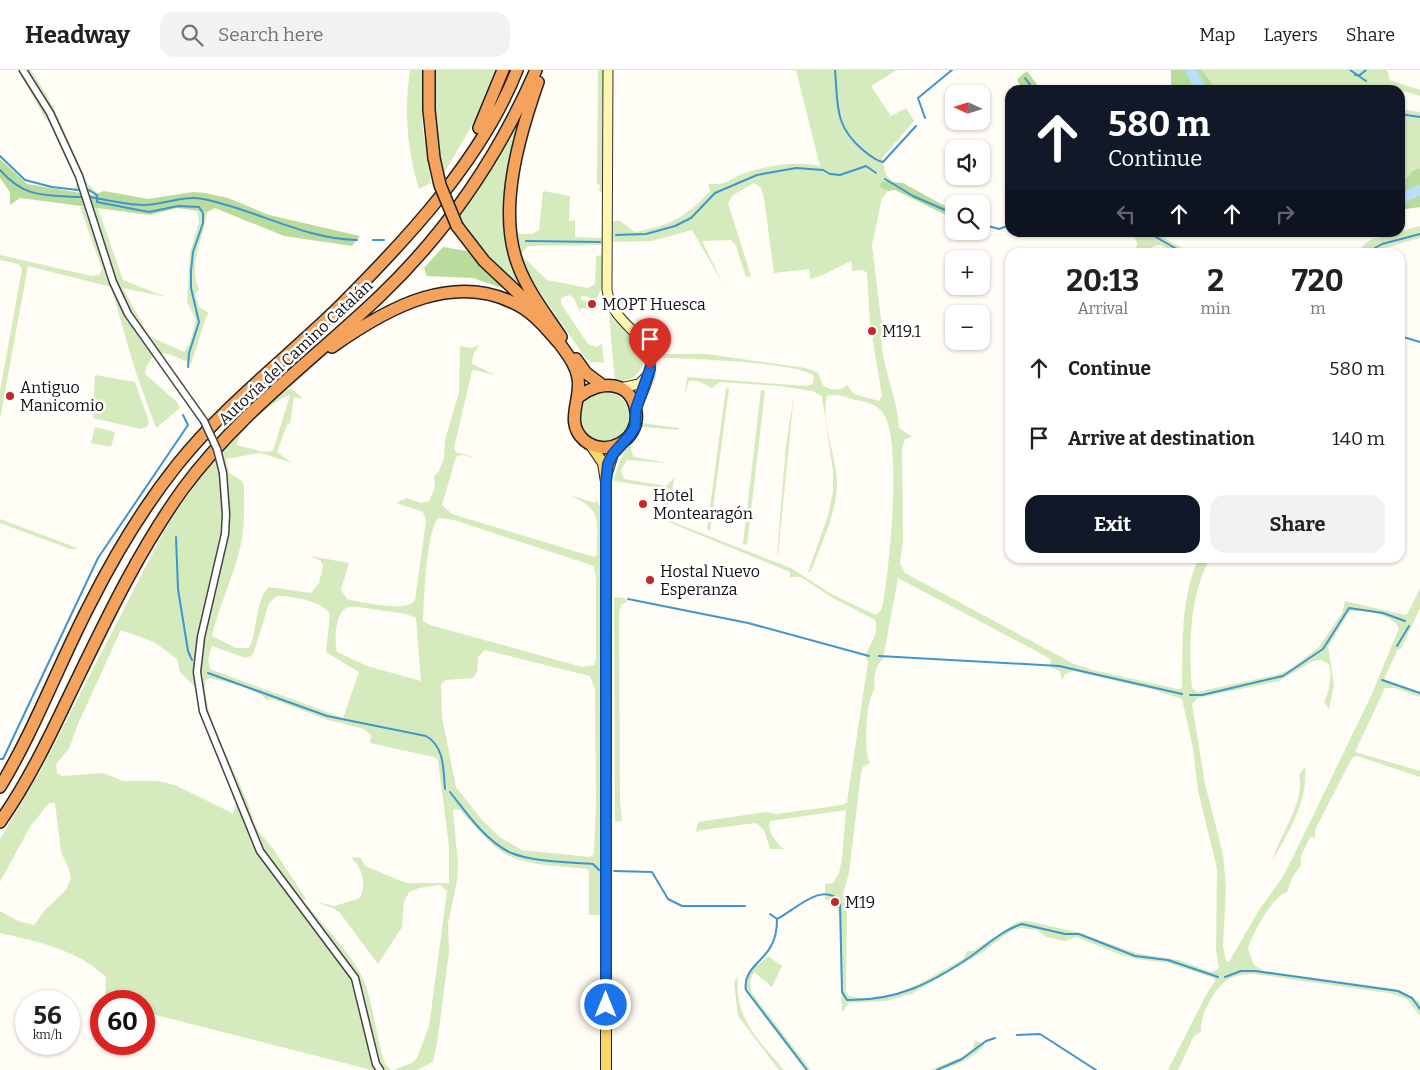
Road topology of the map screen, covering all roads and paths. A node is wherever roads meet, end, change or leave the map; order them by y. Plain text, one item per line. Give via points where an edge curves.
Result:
1 (23, 70) edge
2 (429, 70) edge
3 (503, 70) edge
4 (517, 70) edge
5 (536, 70) edge
6 (542, 70) edge
7 (608, 70) edge
8 (439, 199) junction
9 (561, 341) junction
10 (649, 374) junction
11 (582, 376) junction
12 (602, 385) junction
13 (620, 388) junction
14 (580, 396) junction
15 (636, 409) junction
16 (624, 442) junction
17 (590, 444) junction
18 (606, 482) junction
19 (152, 535) junction
20 (0, 787) edge
21 (0, 822) edge
22 (380, 1070) edge
23 (606, 1070) edge

1 - 22 street, bridge via 50,113 79,176 113,282 128,314 204,421 217,450 223,473 225,534 201,637 197,672 203,711 260,851 355,978
2 - 9 highway, bridge via 434,158 440,185 457,226 471,247 540,314
3 - 8 highway via 469,148
4 - 8 highway, Autovía del Camino Catalán via 469,157
5 - 19 highway, Autovía del Camino Catalán via 516,113 463,201 380,296 231,432 203,463
6 - 9 highway via 517,154 511,233 514,253 525,281
7 - 10 street via 607,290 616,314 645,344 649,355
8 - 20 highway, Autovía del Camino Catalán via 340,306 234,402 158,489 111,564 37,719
9 - 11 highway
9 - 19 highway via 523,308 496,296 448,291 396,307 331,349 262,406 207,461
10 - 13 street via 639,384
10 - 15 street
11 - 12 highway
11 - 14 highway
12 - 13 highway
12 - 14 highway
13 - 15 highway
14 - 17 highway via 574,409 575,426
15 - 16 highway via 635,427
16 - 17 highway via 611,447
16 - 18 main road via 608,464
17 - 18 main road via 603,463
18 - 23 main road
19 - 21 highway, Autovía del Camino Catalán via 115,601 46,743

